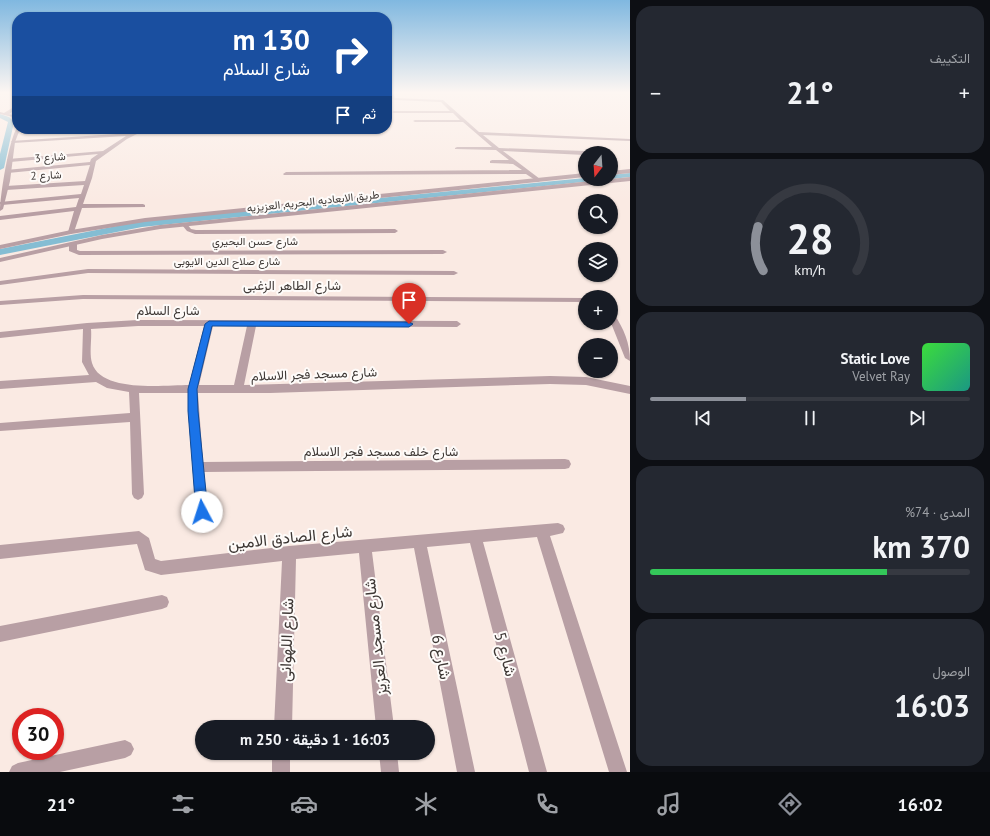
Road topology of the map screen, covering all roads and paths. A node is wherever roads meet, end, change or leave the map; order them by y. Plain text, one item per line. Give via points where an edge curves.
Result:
1 (474, 129) edge
2 (479, 133) junction
3 (16, 134) edge
4 (122, 134) edge
5 (134, 134) edge
6 (630, 140) edge
7 (13, 142) junction
8 (457, 148) dead end
9 (498, 149) junction
10 (105, 152) junction
11 (578, 153) edge
12 (10, 160) junction
13 (492, 162) dead end
14 (516, 162) junction
15 (93, 163) junction
16 (461, 166) dead end
17 (521, 166) junction
18 (8, 171) junction
19 (630, 171) edge
20 (529, 172) junction
21 (618, 172) edge
22 (286, 174) dead end
23 (578, 177) edge
24 (630, 179) edge
25 (538, 180) junction
26 (87, 183) junction
27 (6, 188) junction
28 (81, 203) junction
29 (143, 206) dead end
30 (1, 207) edge
31 (0, 218) edge
32 (185, 225) junction
33 (70, 232) junction
34 (395, 232) dead end
35 (73, 244) junction
36 (0, 247) edge
37 (443, 252) dead end
38 (0, 260) edge
39 (454, 273) dead end
40 (0, 283) edge
41 (578, 300) edge
42 (0, 303) edge
43 (209, 324) junction
44 (252, 324) junction
45 (457, 324) dead end
46 (87, 326) junction
47 (618, 329) edge
48 (0, 335) edge
49 (630, 358) edge
50 (96, 378) junction
51 (0, 386) edge
52 (134, 389) junction
53 (193, 389) junction
54 (238, 389) junction
55 (630, 390) edge
56 (135, 417) junction
57 (0, 428) edge
58 (565, 464) dead end
59 (198, 467) junction
60 (138, 494) dead end
61 (202, 512) dead end
62 (558, 529) dead end
63 (542, 531) junction
64 (475, 537) junction
65 (419, 542) junction
66 (365, 547) junction
67 (0, 552) edge
68 (290, 553) junction
69 (162, 602) dead end
70 (0, 634) edge
71 (282, 720) edge
72 (384, 720) edge
73 (125, 749) dead end
74 (282, 760) edge
75 (389, 760) edge
76 (18, 772) edge
77 (281, 772) edge
78 (390, 772) edge
79 (466, 772) edge
80 (538, 772) edge
81 (618, 772) edge

1 - 2 street
2 - 6 street
2 - 9 street
3 - 7 street
4 - 7 street
5 - 10 street
7 - 12 street
8 - 9 street
9 - 11 street
9 - 14 street
10 - 12 street
10 - 15 street via 94,159
12 - 18 street
13 - 14 street
14 - 17 street
15 - 18 street, شارع 3
15 - 26 street
16 - 17 street
17 - 20 street
18 - 27 street
19 - 21 street
20 - 22 street
20 - 25 street
23 - 25 street, طريق الابعاديه البحريه, العزيزيه
24 - 32 street, طريق الابعاديه البحريه, العزيزيه
25 - 33 street, طريق الابعاديه البحريه, العزيزيه via 145,220
26 - 27 street, شارع 2
26 - 28 street
27 - 30 street
28 - 29 street
28 - 30 street
28 - 31 street
28 - 33 street
32 - 34 street via 195,232
32 - 35 street, طريق الابعاديه البحريه, العزيزيه via 130,231
33 - 36 street, طريق الابعاديه البحريه, العزيزيه
35 - 37 street, شارع حسن البحيري via 73,251 79,253
35 - 38 street, طريق الابعاديه البحريه, العزيزيه
39 - 40 street, شارع صلاح الدين الايوبى via 88,271
41 - 42 street, شارع الطاهر الزغبى via 83,297
43 - 44 street, شارع السلام
43 - 46 street, شارع السلام via 138,323
43 - 53 street
44 - 45 street, شارع السلام
44 - 54 street
46 - 48 street, شارع السلام
46 - 50 street via 87,362
47 - 49 street
50 - 51 street, شارع مسجد فجر الاسلام
50 - 52 street, شارع مسجد فجر الاسلام via 111,385
52 - 53 street, شارع مسجد فجر الاسلام
52 - 56 street
53 - 54 street, شارع مسجد فجر الاسلام
53 - 59 street
54 - 55 street, شارع مسجد فجر الاسلام via 550,380 586,381
56 - 57 street
56 - 60 street
58 - 59 street, شارع خلف مسجد فجر الاسلام
59 - 61 street
62 - 63 street, شارع الصادق الامين
63 - 64 street, شارع الصادق الامين
63 - 81 street
64 - 65 street, شارع الصادق الامين
64 - 80 street, شارع 5
65 - 66 street, شارع الصادق الامين
65 - 79 street, شارع 6
66 - 68 street, شارع الصادق الامين
66 - 72 street, شارع مسجد العزيز
67 - 68 street, شارع الصادق الامين via 139,537 144,539 146,544 147,560 155,567
68 - 71 street, شارع اللهوانى
69 - 70 street
73 - 76 street
74 - 77 street
75 - 78 street

